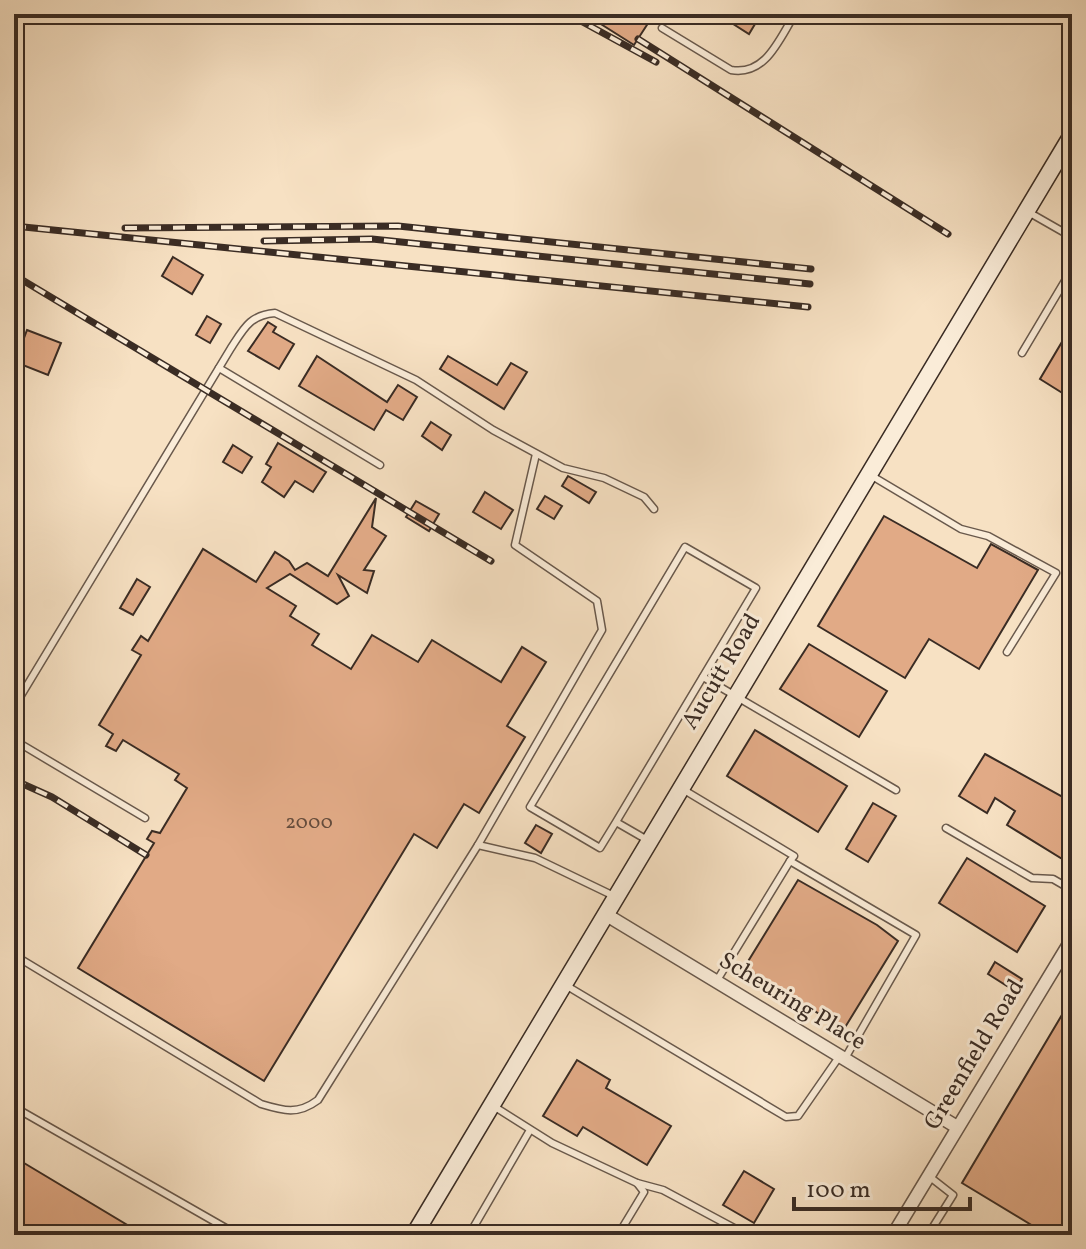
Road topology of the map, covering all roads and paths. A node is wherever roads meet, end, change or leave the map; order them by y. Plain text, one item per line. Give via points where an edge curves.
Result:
1 (795, 14) edge
2 (662, 28) dead end
3 (1072, 135) edge
4 (1026, 211) junction
5 (1072, 237) edge
6 (1072, 269) edge
7 (1022, 353) dead end
8 (219, 368) junction
9 (536, 454) junction
10 (380, 465) dead end
11 (869, 474) junction
12 (654, 509) dead end
13 (1007, 652) dead end
14 (703, 677) junction
15 (736, 696) junction
16 (14, 707) edge
17 (14, 740) edge
18 (681, 788) junction
19 (896, 790) dead end
20 (145, 818) dead end
21 (616, 822) junction
22 (946, 828) dead end
23 (649, 841) junction
24 (478, 845) junction
25 (790, 861) junction
26 (1072, 890) edge
27 (616, 897) junction
28 (605, 914) junction
29 (1072, 939) edge
30 (14, 955) edge
31 (716, 982) junction
32 (564, 984) junction
33 (842, 1058) junction
34 (492, 1105) junction
35 (14, 1107) edge
36 (957, 1127) junction
37 (530, 1130) junction
38 (928, 1175) junction
39 (637, 1183) junction
40 (238, 1235) edge
41 (414, 1235) edge
42 (469, 1235) edge
43 (618, 1235) edge
44 (747, 1235) edge
45 (893, 1235) edge
46 (928, 1235) edge

1 - 2 lane via 771,54 742,72
3 - 4 street, Aucutt Road
4 - 5 lane
4 - 11 street, Aucutt Road
6 - 7 lane
8 - 9 lane via 247,323 258,314 275,313 416,380
8 - 10 lane
8 - 16 lane
9 - 12 lane via 563,468 604,478 644,497
9 - 24 lane via 515,545 597,601 602,630
11 - 13 lane via 961,529 988,536 1056,573
11 - 15 street, Aucutt Road
14 - 15 lane
14 - 21 lane
14 - 21 lane via 756,588 685,547 530,807 600,848
15 - 18 street, Aucutt Road
15 - 19 lane
17 - 20 lane
18 - 23 street, Aucutt Road
18 - 25 lane via 794,856
21 - 23 lane
22 - 26 lane via 1032,878 1053,879
23 - 27 street, Aucutt Road
24 - 27 lane via 535,858
24 - 30 lane via 318,1100 305,1110 287,1112 261,1104
25 - 31 lane
25 - 33 lane via 916,935
27 - 28 street, Aucutt Road
28 - 31 street, Scheuring Place
28 - 32 street, Aucutt Road
29 - 36 street, Greenfield Road
31 - 33 street, Scheuring Place
32 - 33 lane via 786,1117 806,1109
32 - 34 street, Aucutt Road
33 - 36 street, Scheuring Place
34 - 37 lane
34 - 41 street, Aucutt Road
35 - 40 lane
36 - 38 street, Greenfield Road
37 - 39 lane
37 - 42 lane
38 - 45 street, Greenfield Road
38 - 46 lane via 953,1195
39 - 43 lane via 644,1192
39 - 44 lane via 663,1190

